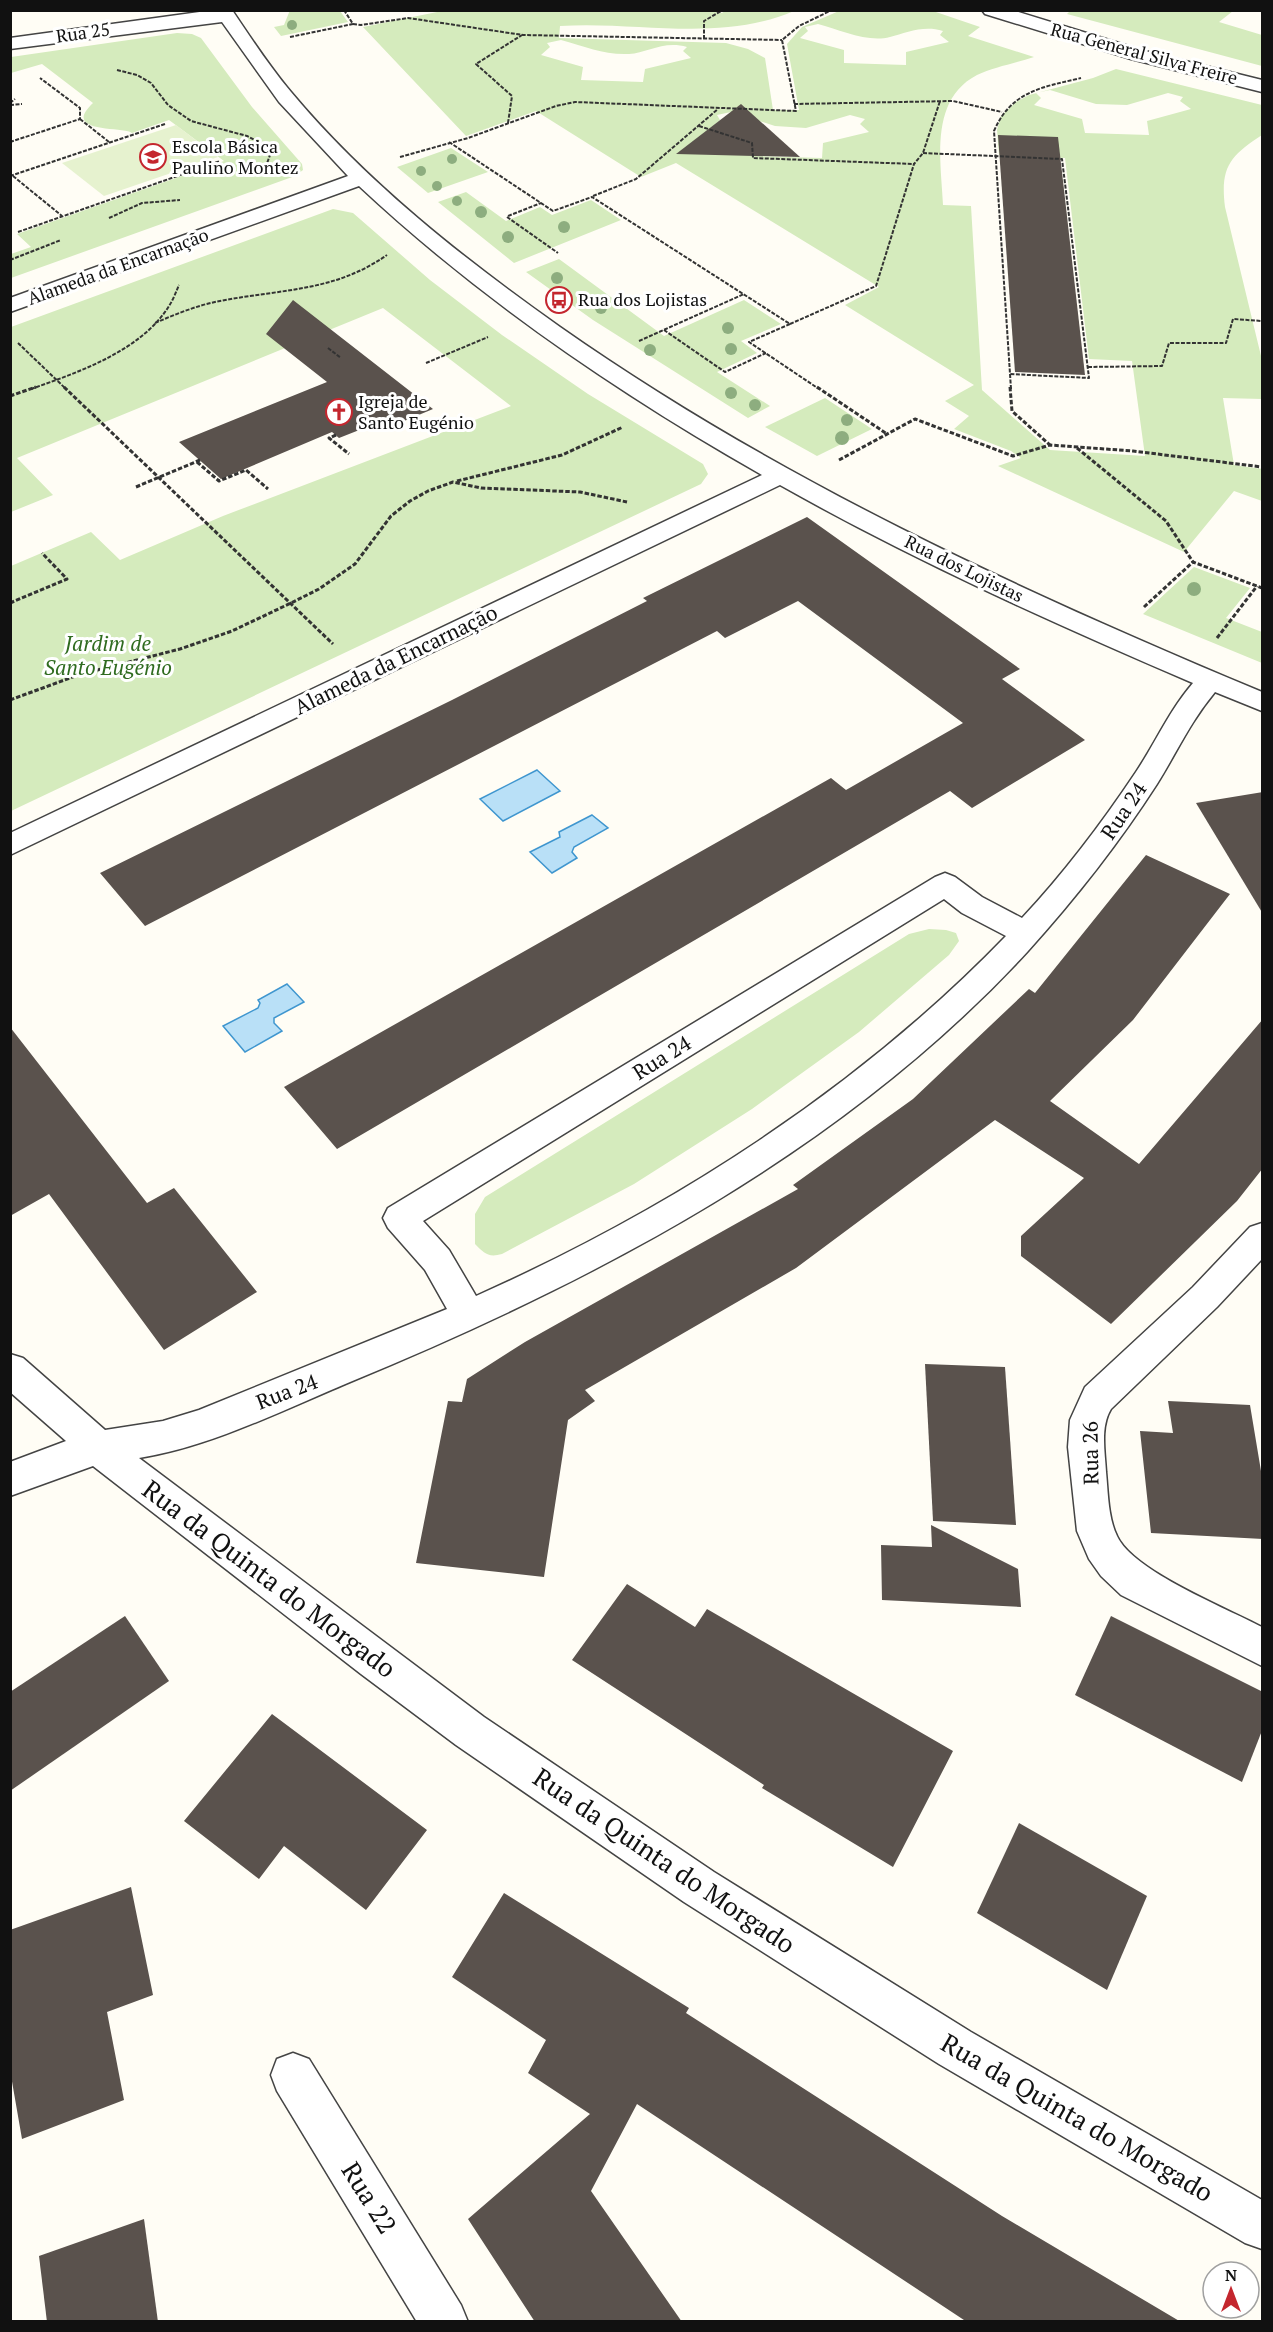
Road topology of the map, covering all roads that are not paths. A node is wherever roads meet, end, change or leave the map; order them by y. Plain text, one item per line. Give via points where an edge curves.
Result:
1 (991, 10) edge
2 (225, 13) edge
3 (10, 44) edge
4 (1263, 86) edge
5 (361, 178) junction
6 (10, 306) edge
7 (781, 475) junction
8 (1210, 680) junction
9 (1263, 702) edge
10 (10, 845) edge
11 (1025, 933) junction
12 (1263, 1237) edge
13 (468, 1315) junction
14 (10, 1369) edge
15 (98, 1448) junction
16 (10, 1479) edge
17 (1263, 1647) edge
18 (293, 2075) dead end
19 (1263, 2226) edge
20 (444, 2322) edge

1 - 4 street, Rua General Silva Freire via 1137,55
2 - 3 street, Rua 25
2 - 5 street, Rua dos Lojistas via 297,111
5 - 6 street, Alameda da Encarnação
5 - 7 street, Rua dos Lojistas via 442,249 532,318 655,400
7 - 8 street, Rua dos Lojistas via 1007,591
7 - 10 street, Alameda da Encarnação
8 - 9 street, Rua dos Lojistas
8 - 11 street, Rua 24 via 1184,713 1105,841
11 - 13 street, Rua 24 via 942,1017 793,1134 611,1245
11 - 13 street, Rua 24 via 972,905 945,884 400,1218 437,1260
12 - 17 street, Rua 26 via 1098,1398 1091,1410 1087,1439 1095,1532 1106,1555 1135,1582
13 - 15 street, Rua 24 via 395,1349 179,1433
14 - 15 street
15 - 16 street, Rua 24
15 - 19 street, Rua da Quinta do Morgado via 470,1731 699,1887 955,2048
18 - 20 street, Rua 22

